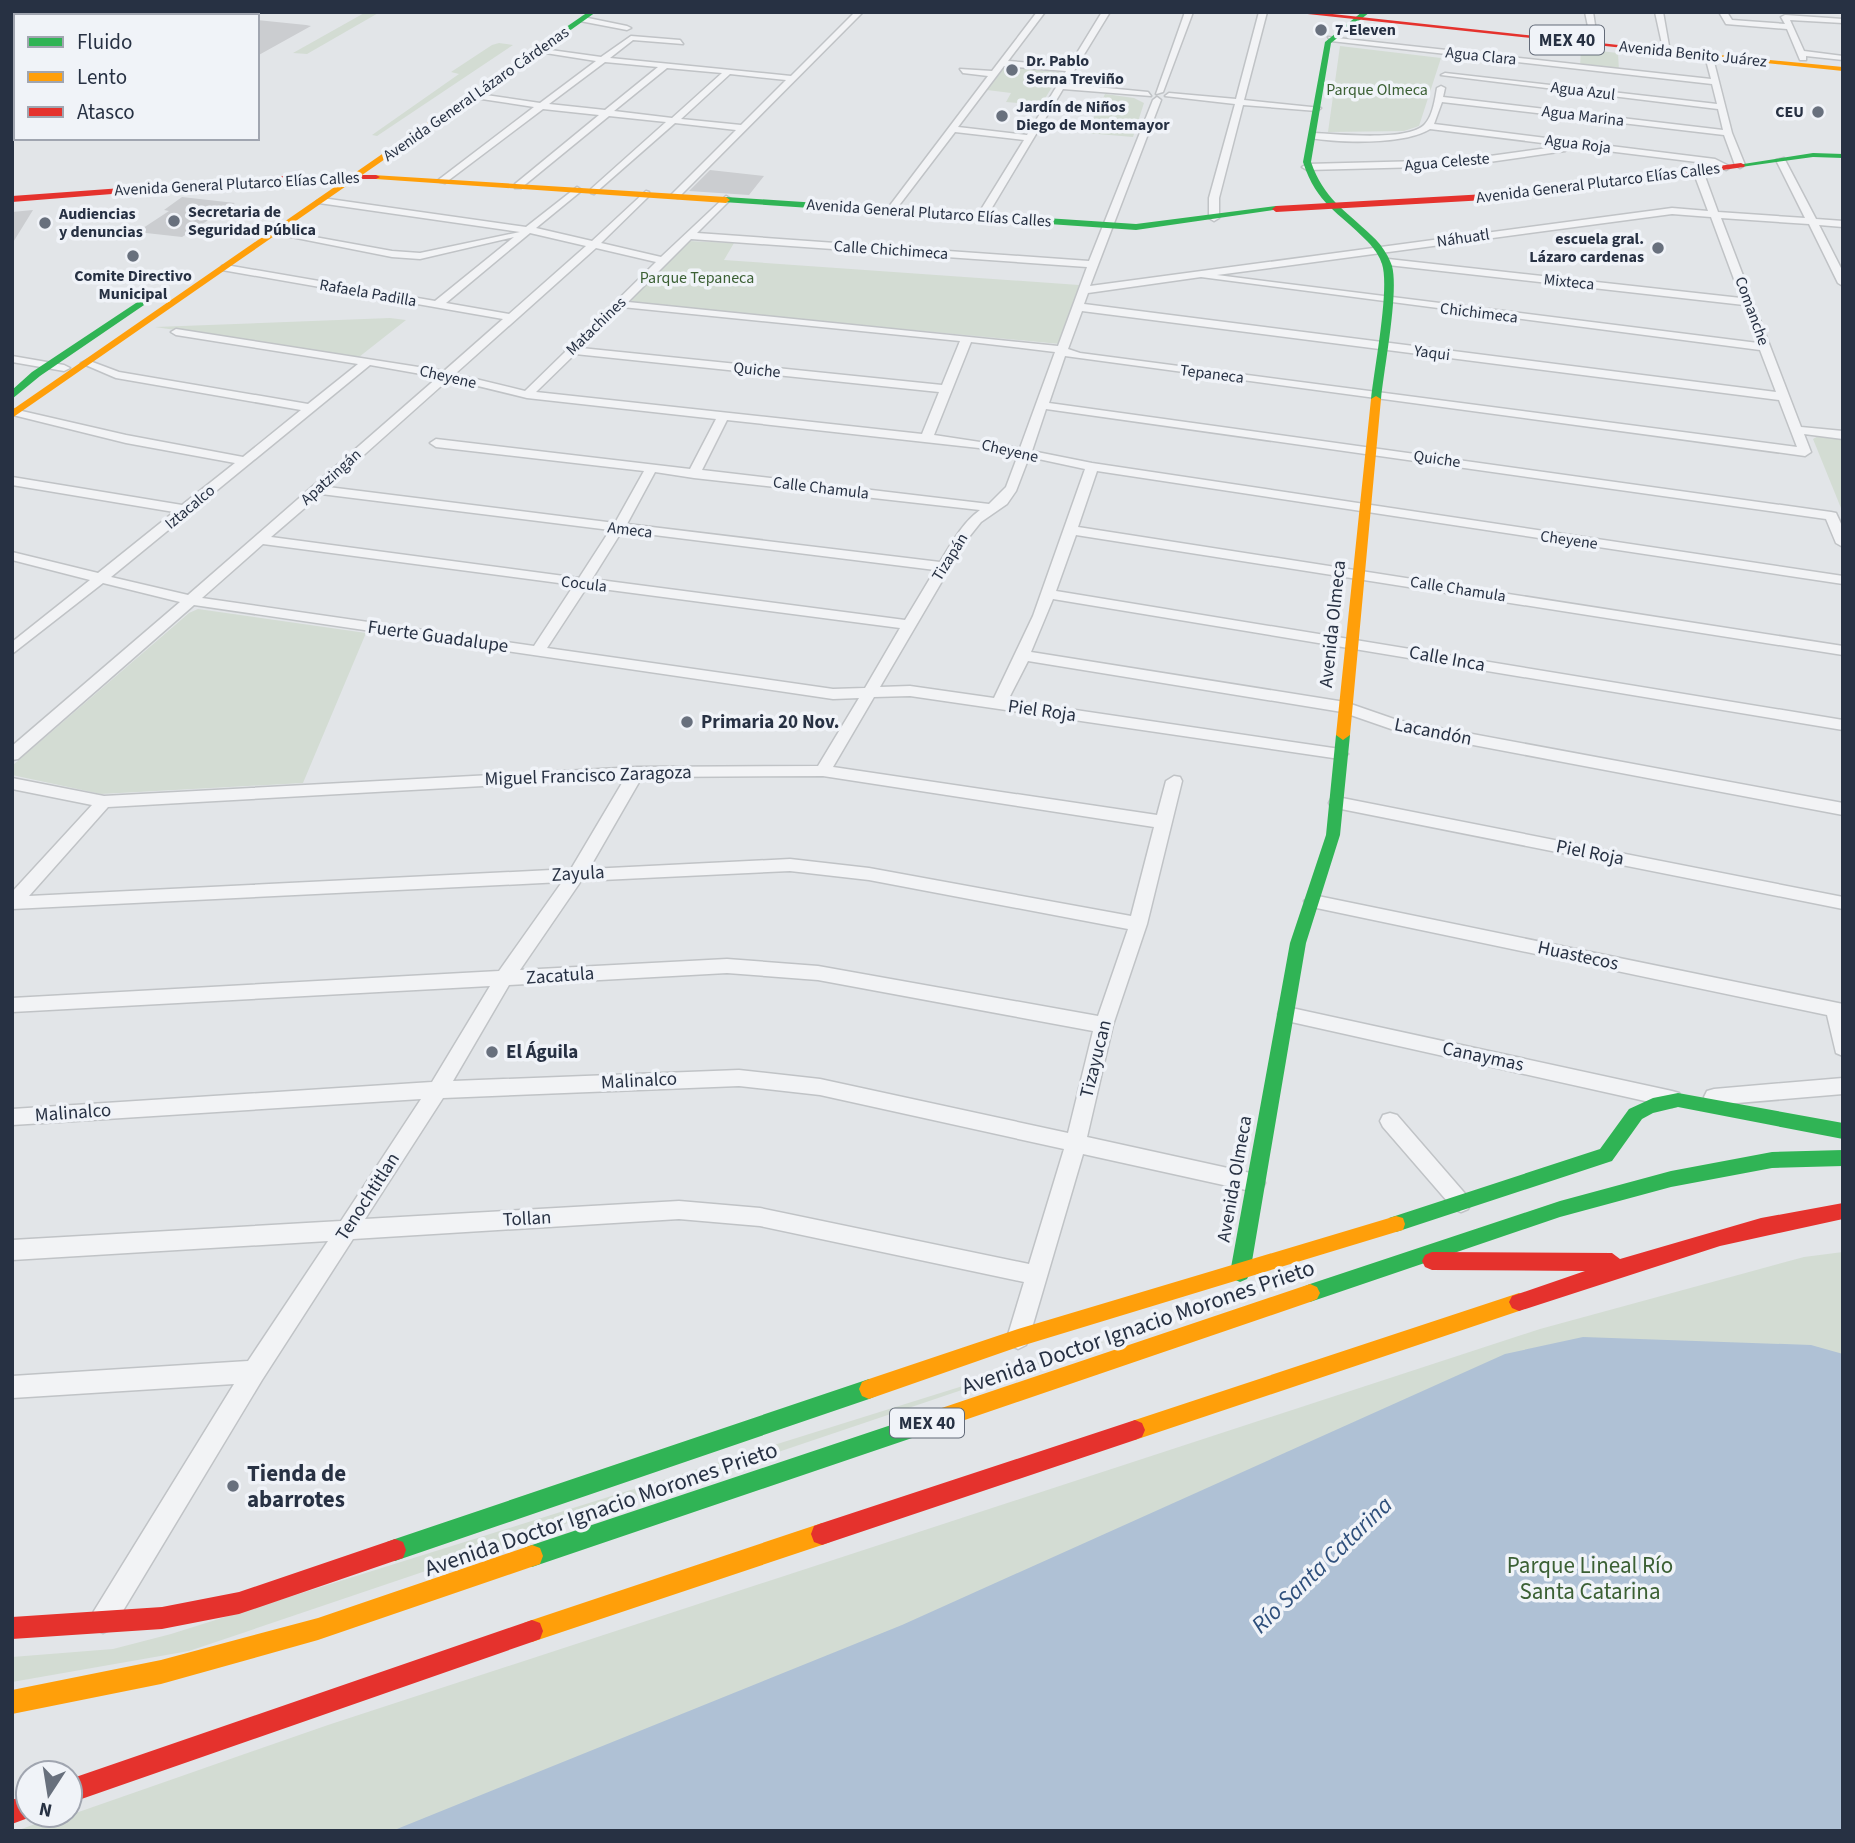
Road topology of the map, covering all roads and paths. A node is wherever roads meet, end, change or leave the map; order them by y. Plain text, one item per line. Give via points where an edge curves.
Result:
1 (859, 12) edge
2 (1041, 12) edge
3 (1106, 12) edge
4 (1189, 12) edge
5 (1263, 12) edge
6 (1292, 12) edge
7 (1589, 12) edge
8 (1659, 12) edge
9 (1723, 12) edge
10 (588, 14) edge
11 (1784, 14) edge
12 (1365, 15) edge
13 (1843, 21) edge
14 (626, 27) dead end
15 (1789, 27) junction
16 (1594, 36) junction
17 (1331, 39) junction
18 (680, 42) dead end
19 (1666, 44) junction
20 (1534, 49) junction
21 (539, 50) junction
22 (1452, 52) junction
23 (1709, 56) junction
24 (1802, 56) junction
25 (603, 59) junction
26 (1843, 60) edge
27 (1001, 63) junction
28 (664, 66) junction
29 (1071, 69) junction
30 (1843, 69) edge
31 (963, 71) dead end
32 (728, 72) junction
33 (993, 74) junction
34 (1445, 75) junction
35 (792, 78) junction
36 (1715, 82) junction
37 (1060, 86) junction
38 (475, 95) junction
39 (1158, 96) junction
40 (1439, 99) junction
41 (1241, 102) junction
42 (542, 106) junction
43 (1722, 107) junction
44 (1317, 108) junction
45 (608, 113) junction
46 (675, 120) junction
47 (421, 123) junction
48 (1429, 126) junction
49 (743, 128) junction
50 (951, 129) junction
51 (1728, 134) junction
52 (1313, 136) junction
53 (1030, 138) junction
54 (1586, 145) junction
55 (1843, 156) edge
56 (1781, 160) junction
57 (1733, 166) junction
58 (1307, 167) junction
59 (1698, 171) junction
60 (316, 176) junction
61 (352, 176) junction
62 (442, 181) junction
63 (200, 185) junction
64 (518, 186) junction
65 (577, 190) junction
66 (594, 191) junction
67 (646, 194) junction
68 (675, 196) junction
69 (12, 199) edge
70 (726, 199) junction
71 (322, 201) junction
72 (1329, 205) junction
73 (891, 210) junction
74 (1715, 213) junction
75 (982, 216) junction
76 (1214, 218) junction
77 (1812, 222) junction
78 (1843, 224) edge
79 (1109, 226) junction
80 (271, 231) junction
81 (528, 231) junction
82 (241, 236) junction
83 (690, 236) junction
84 (594, 244) junction
85 (1383, 256) junction
86 (663, 261) junction
87 (1093, 264) junction
88 (226, 268) junction
89 (202, 274) junction
90 (1195, 274) junction
91 (1843, 283) edge
92 (1085, 290) junction
93 (153, 296) dead end
94 (1386, 302) junction
95 (1749, 302) junction
96 (619, 304) junction
97 (437, 305) junction
98 (1079, 307) junction
99 (509, 317) junction
100 (176, 332) dead end
101 (967, 338) junction
102 (1382, 346) junction
103 (1765, 347) junction
104 (569, 351) junction
105 (1063, 352) junction
106 (12, 359) edge
107 (87, 363) junction
108 (366, 363) junction
109 (57, 366) junction
110 (446, 375) junction
111 (945, 389) junction
112 (527, 395) junction
113 (1379, 396) junction
114 (1786, 397) junction
115 (13, 405) edge
116 (1041, 405) junction
117 (310, 408) junction
118 (723, 417) junction
119 (1797, 430) junction
120 (1843, 435) edge
121 (927, 437) junction
122 (436, 443) dead end
123 (1372, 450) junction
124 (1805, 452) joint
125 (1025, 454) junction
126 (247, 461) junction
127 (1092, 467) junction
128 (651, 469) junction
129 (694, 474) junction
130 (12, 481) edge
131 (318, 490) junction
132 (992, 508) junction
133 (186, 510) junction
134 (1368, 510) junction
135 (618, 528) junction
136 (1072, 530) junction
137 (260, 540) junction
138 (1843, 543) edge
139 (12, 556) edge
140 (944, 567) junction
141 (1359, 573) junction
142 (106, 577) junction
143 (1843, 580) edge
144 (582, 584) junction
145 (1051, 594) junction
146 (189, 600) junction
147 (909, 625) junction
148 (1353, 643) junction
149 (12, 650) edge
150 (538, 651) junction
151 (1843, 651) edge
152 (1025, 656) junction
153 (868, 693) junction
154 (999, 704) junction
155 (1345, 707) junction
156 (1843, 725) edge
157 (1340, 754) junction
158 (12, 755) edge
159 (823, 771) junction
160 (637, 772) junction
161 (1174, 781) dead end
162 (12, 783) edge
163 (104, 802) junction
164 (1338, 803) junction
165 (1843, 809) edge
166 (1163, 822) junction
167 (577, 874) junction
168 (1313, 901) junction
169 (13, 903) edge
170 (1843, 903) edge
171 (1138, 924) junction
172 (503, 980) junction
173 (12, 1005) edge
174 (1839, 1011) edge
175 (1287, 1013) junction
176 (1104, 1025) junction
177 (1843, 1048) edge
178 (1843, 1086) edge
179 (438, 1090) junction
180 (1678, 1100) junction
181 (12, 1117) edge
182 (1390, 1121) dead end
183 (1843, 1131) edge
184 (1076, 1142) junction
185 (1843, 1158) edge
186 (1255, 1183) junction
187 (1461, 1203) junction
188 (1843, 1212) edge
189 (346, 1229) junction
190 (12, 1251) edge
191 (1405, 1261) junction
192 (1639, 1262) junction
193 (1240, 1273) junction
194 (1036, 1275) junction
195 (1018, 1338) junction
196 (254, 1372) junction
197 (12, 1387) edge
198 (102, 1623) junction
199 (12, 1628) edge
200 (12, 1702) edge
201 (84, 1786) edge

1 - 35 street
2 - 27 street
3 - 29 street
4 - 39 street, Tizapán
5 - 41 street
6 - 12 main road, Avenida Benito Juárez / MEX 40
7 - 16 street
8 - 19 street
9 - 15 street via 1729,22
10 - 14 street
10 - 21 main road, Avenida General Lázaro Cárdenas
10 - 47 main road, Avenida General Lázaro Cárdenas
11 - 13 street
11 - 15 street
12 - 16 main road, Avenida Benito Juárez / MEX 40
12 - 17 main road
12 - 20 main road, Avenida Benito Juárez / MEX 40
15 - 24 street
16 - 19 main road, Avenida Benito Juárez / MEX 40
17 - 22 street, Agua Clara
17 - 44 main road
18 - 25 street via 631,38
19 - 24 main road, Avenida Benito Juárez / MEX 40
20 - 22 street, Agua Clara
20 - 23 main road, Avenida Benito Juárez / MEX 40
20 - 36 street, Agua Clara
21 - 25 street
21 - 38 main road, Avenida General Lázaro Cárdenas
22 - 34 street
23 - 30 main road, Avenida Benito Juárez / MEX 40
23 - 36 street
24 - 26 main road, Avenida Benito Juárez / MEX 40
25 - 28 street
25 - 42 street
27 - 29 street
27 - 33 street
28 - 32 street
28 - 45 street
29 - 37 street
31 - 33 street
32 - 35 street
32 - 46 street
33 - 50 street
34 - 40 street
34 - 43 street, Agua Azul
35 - 49 street
36 - 43 street
37 - 39 street
37 - 53 street
38 - 42 street
38 - 61 main road, Avenida General Lázaro Cárdenas
39 - 41 street
39 - 79 street, Tizapán
40 - 48 street
40 - 51 street, Agua Marina
41 - 44 street
41 - 76 street via 1214,198
42 - 45 street
42 - 62 street
43 - 51 street
44 - 52 main road
45 - 46 street
45 - 64 street
46 - 49 street
46 - 66 street
47 - 60 main road via 345,167
47 - 61 main road, Avenida General Lázaro Cárdenas
48 - 52 street via 1404,134
48 - 54 street, Agua Roja
49 - 68 street
50 - 53 street
50 - 73 street
51 - 57 street
52 - 58 main road
53 - 75 street
54 - 57 street, Agua Roja
54 - 58 street, Agua Celeste via 1461,163
55 - 56 main road, Avenida General Plutarco Elías Calles
56 - 57 main road, Avenida General Plutarco Elías Calles
56 - 77 street
57 - 59 main road, Avenida General Plutarco Elías Calles
58 - 72 main road
59 - 72 main road, Avenida General Plutarco Elías Calles via 1513,196
59 - 74 street, Comanche
60 - 61 main road, Avenida General Plutarco Elías Calles
60 - 63 main road, Avenida General Plutarco Elías Calles
61 - 62 main road, Avenida General Plutarco Elías Calles
61 - 71 main road, Avenida General Lázaro Cárdenas
61 - 80 main road, Avenida General Lázaro Cárdenas
62 - 64 main road, Avenida General Plutarco Elías Calles
63 - 69 main road, Avenida General Plutarco Elías Calles
63 - 82 main road via 276,183 299,188 295,200
64 - 65 main road, Avenida General Plutarco Elías Calles
65 - 66 main road, Avenida General Plutarco Elías Calles
65 - 81 street
66 - 67 main road, Avenida General Plutarco Elías Calles
67 - 68 main road, Avenida General Plutarco Elías Calles
67 - 84 street, Apatzingán
68 - 70 main road, Avenida General Plutarco Elías Calles
70 - 73 main road, Avenida General Plutarco Elías Calles
70 - 83 street, Matachines
71 - 80 main road, Avenida General Lázaro Cárdenas
71 - 81 street
72 - 76 main road, Avenida General Plutarco Elías Calles
72 - 85 main road
73 - 75 main road, Avenida General Plutarco Elías Calles
74 - 77 street, Náhuatl
74 - 85 street, Náhuatl via 1657,212
74 - 95 street, Comanche
75 - 79 main road, Avenida General Plutarco Elías Calles
76 - 79 main road, Avenida General Plutarco Elías Calles via 1148,227
77 - 78 street, Náhuatl
77 - 91 street
79 - 87 street, Tizapán
80 - 81 street via 420,256
80 - 82 main road
80 - 88 main road, Avenida General Lázaro Cárdenas
80 - 89 main road, Avenida General Lázaro Cárdenas
81 - 84 street
81 - 97 street
82 - 89 main road via 179,279
83 - 86 street, Matachines
83 - 87 street, Calle Chichimeca
84 - 86 street
84 - 99 street, Apatzingán
85 - 90 street, Náhuatl
85 - 94 main road, Avenida Olmeca
85 - 95 street, Mixteca
86 - 96 street, Matachines
87 - 92 street, Tizapán
88 - 97 street, Rafaela Padilla
88 - 107 main road, Avenida General Lázaro Cárdenas
89 - 109 main road, Avenida General Lázaro Cárdenas
90 - 92 street, Náhuatl
90 - 94 street, Chichimeca
92 - 98 street, Tizapán
93 - 109 main road
94 - 102 main road, Avenida Olmeca
94 - 103 street, Chichimeca
95 - 103 street, Comanche
96 - 101 street, Tepaneca
96 - 104 street, Matachines
97 - 99 street, Rafaela Padilla
98 - 102 street, Yaqui
98 - 105 street, Tizapán
99 - 110 street, Apatzingán
100 - 108 street, Cheyene
101 - 105 street, Tepaneca
101 - 111 street
102 - 113 main road, Avenida Olmeca
102 - 114 street, Yaqui
103 - 114 street, Comanche
104 - 111 street, Quiche
104 - 112 street, Matachines
105 - 113 street, Tepaneca
105 - 116 street, Tizapán
106 - 109 street
107 - 115 main road, Avenida General Lázaro Cárdenas
107 - 117 street via 116,375
108 - 110 street, Cheyene
108 - 117 street, Iztacalco
109 - 115 main road
110 - 112 street, Cheyene
110 - 131 street, Apatzingán
111 - 121 street
112 - 118 street, Cheyene
113 - 123 main road, Avenida Olmeca
113 - 124 street, Tepaneca
114 - 119 street, Comanche
115 - 126 street via 126,439
116 - 123 street, Quiche
116 - 125 street, Tizapán
117 - 126 street, Iztacalco
118 - 121 street, Cheyene
118 - 129 street
119 - 120 street
119 - 124 street, Comanche
121 - 125 street, Cheyene
122 - 128 street, Calle Chamula
123 - 134 main road, Avenida Olmeca
123 - 138 street, Quiche via 1831,516
125 - 127 street, Cheyene
125 - 132 street, Tizapán via 1009,494
126 - 133 street, Iztacalco
127 - 134 street, Cheyene
127 - 136 street
128 - 129 street, Calle Chamula
128 - 135 street
129 - 132 street, Calle Chamula
130 - 133 street
131 - 135 street, Ameca
131 - 137 street, Apatzingán
132 - 140 street, Tizapán via 970,526
133 - 142 street, Iztacalco
134 - 141 main road, Avenida Olmeca
134 - 143 street, Cheyene
135 - 140 street, Ameca
135 - 144 street
136 - 141 street, Calle Chamula
136 - 145 street
137 - 144 street, Cocula
137 - 146 street, Apatzingán
139 - 142 street, Fuerte Guadalupe
140 - 147 street, Tizapán
141 - 148 main road, Avenida Olmeca
141 - 151 street, Calle Chamula
142 - 146 street, Fuerte Guadalupe
142 - 149 street, Iztacalco
144 - 147 street, Cocula
144 - 150 street
145 - 148 street, Calle Inca
145 - 152 street
146 - 150 street, Fuerte Guadalupe
146 - 158 street, Apatzingán
147 - 153 street, Tizapán
148 - 155 main road, Avenida Olmeca
148 - 156 street, Calle Inca
150 - 153 street, Fuerte Guadalupe via 833,694
152 - 154 street
152 - 155 street, Lacandón
153 - 154 street, Piel Roja via 910,691
153 - 159 street, Tizapán
154 - 157 street, Piel Roja
155 - 157 main road, Avenida Olmeca
155 - 165 street, Lacandón via 1394,725
157 - 164 main road, Avenida Olmeca
159 - 160 street, Miguel Francisco Zaragoza
159 - 166 street, Miguel Francisco Zaragoza
160 - 163 street, Miguel Francisco Zaragoza
160 - 167 street, Tenochtitlan
161 - 166 street, Tizayucan
162 - 163 street, Miguel Francisco Zaragoza
163 - 169 street
164 - 168 main road, Avenida Olmeca via 1328,857
164 - 170 street, Piel Roja
166 - 171 street, Tizayucan
167 - 169 street, Zayula
167 - 171 street, Zayula via 790,865 869,874
167 - 172 street, Tenochtitlan
168 - 174 street, Huastecos
168 - 175 main road, Avenida Olmeca via 1298,943
171 - 176 street, Tizayucan
172 - 173 street, Zacatula
172 - 176 street, Zacatula via 701,967 782,968
172 - 179 street, Tenochtitlan
174 - 177 street
175 - 180 street, Canaymas
175 - 186 main road, Avenida Olmeca
176 - 184 street, Tizayucan
178 - 180 street, Canaymas
179 - 181 street, Malinalco
179 - 184 street, Malinalco via 698,1078 778,1081
179 - 189 street, Tenochtitlan
180 - 183 main road
180 - 187 main road, Avenida Doctor Ignacio Morones Prieto via 1632,1117 1606,1155
182 - 187 street
184 - 186 street, Malinalco
184 - 194 street, Tizayucan
185 - 191 main road, Avenida Doctor Ignacio Morones Prieto / MEX 40 via 1772,1160 1671,1179 1560,1209
186 - 193 main road, Avenida Olmeca
187 - 193 main road, Avenida Doctor Ignacio Morones Prieto
188 - 192 main road via 1799,1217
189 - 190 street, Tollan
189 - 194 street, Tollan via 679,1210 718,1212
189 - 196 street, Tenochtitlan
191 - 192 main road
191 - 200 main road, Avenida Doctor Ignacio Morones Prieto / MEX 40 via 318,1629 161,1672
192 - 201 main road via 570,1618
193 - 195 main road, Avenida Doctor Ignacio Morones Prieto
194 - 195 street, Tizayucan
195 - 198 main road, Avenida Doctor Ignacio Morones Prieto via 239,1603
196 - 197 street
196 - 198 street, Tenochtitlan
198 - 199 main road, Avenida Doctor Ignacio Morones Prieto

